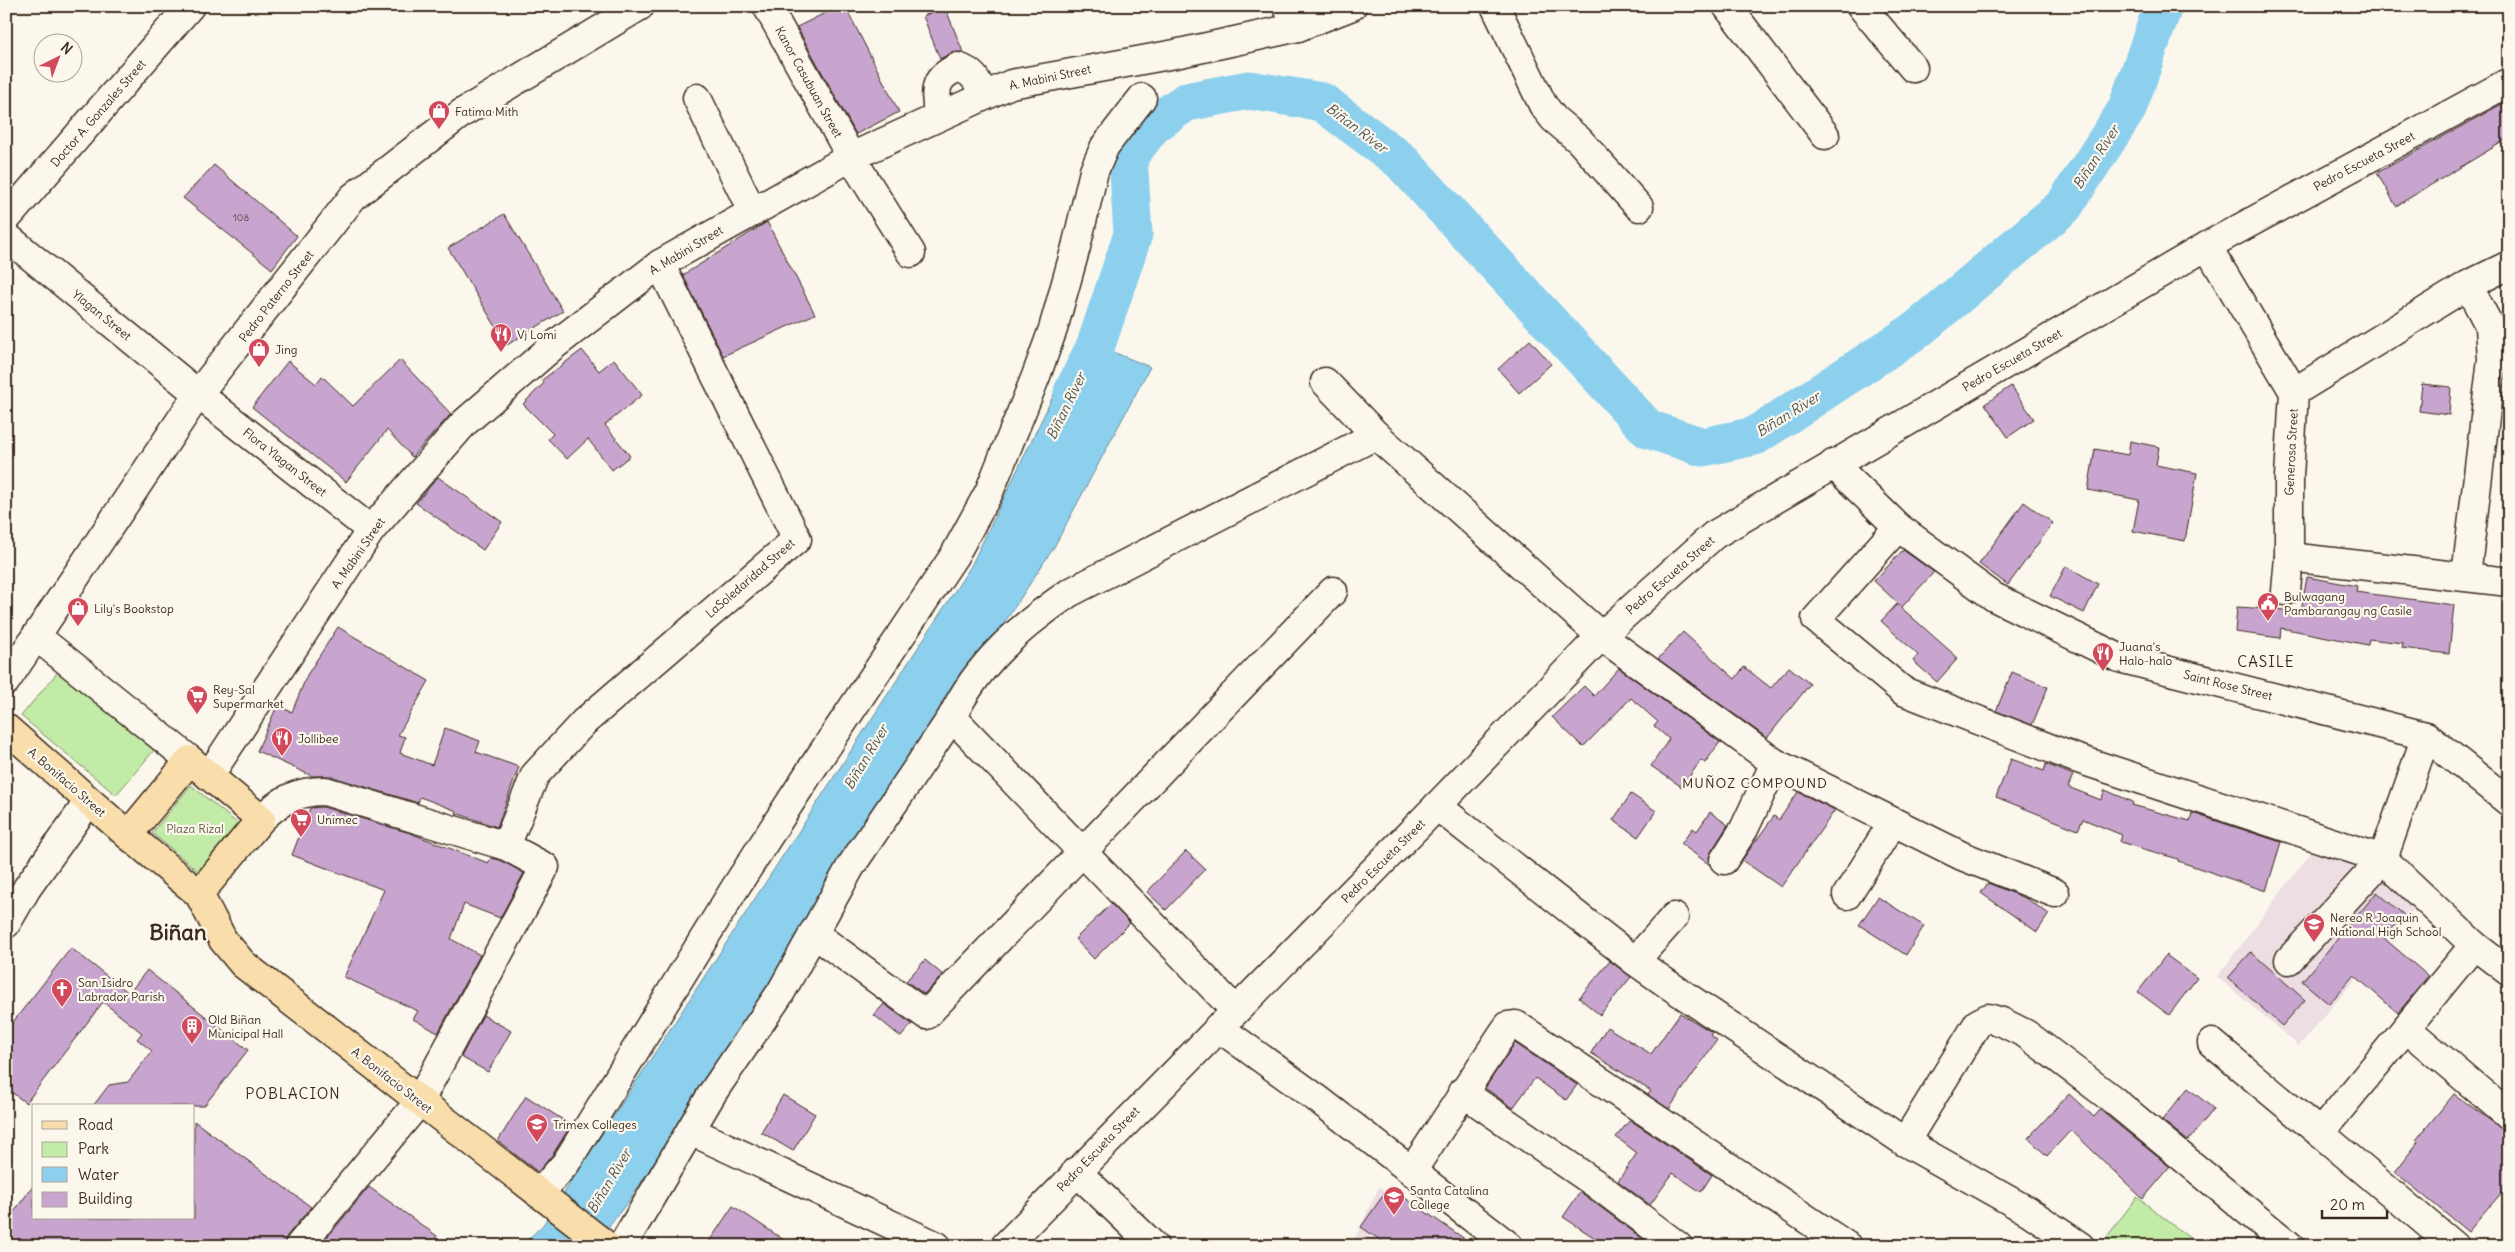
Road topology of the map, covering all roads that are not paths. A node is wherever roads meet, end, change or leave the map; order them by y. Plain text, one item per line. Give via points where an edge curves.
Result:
1 (190, 6) edge
2 (640, 6) edge
3 (767, 6) edge
4 (1352, 6) edge
5 (1495, 6) edge
6 (1727, 6) edge
7 (1861, 6) edge
8 (1292, 17) edge
9 (1913, 68) dead end
10 (2509, 82) edge
11 (984, 96) junction
12 (697, 98) dead end
13 (1142, 98) dead end
14 (938, 117) junction
15 (1825, 135) dead end
16 (851, 157) junction
17 (1639, 207) dead end
18 (752, 211) junction
19 (6, 219) edge
20 (6, 236) edge
21 (2207, 246) junction
22 (910, 253) dead end
23 (660, 264) junction
24 (2509, 265) edge
25 (2468, 285) junction
26 (1325, 382) dead end
27 (2294, 392) junction
28 (198, 394) junction
29 (1376, 435) junction
30 (1833, 464) junction
31 (1898, 527) junction
32 (371, 530) junction
33 (2289, 557) junction
34 (2466, 576) junction
35 (2509, 582) edge
36 (1333, 591) dead end
37 (2286, 591) dead end
38 (36, 636) junction
39 (1601, 636) junction
40 (6, 681) edge
41 (952, 717) junction
42 (6, 728) edge
43 (2426, 736) junction
44 (1775, 763) junction
45 (199, 768) junction
46 (89, 801) junction
47 (2509, 802) edge
48 (1438, 806) junction
49 (261, 819) junction
50 (1893, 822) junction
51 (128, 835) junction
52 (506, 846) junction
53 (1082, 850) junction
54 (2382, 859) junction
55 (1724, 860) dead end
56 (2055, 892) dead end
57 (199, 894) junction
58 (1847, 894) dead end
59 (1674, 917) dead end
60 (6, 924) edge
61 (814, 932) junction
62 (2474, 945) junction
63 (2288, 960) dead end
64 (1635, 961) junction
65 (2509, 972) edge
66 (1227, 1018) junction
67 (2406, 1028) junction
68 (2212, 1043) dead end
69 (1462, 1092) junction
70 (419, 1102) junction
71 (2509, 1116) edge
72 (691, 1131) junction
73 (2320, 1134) junction
74 (1904, 1142) junction
75 (1076, 1171) junction
76 (1412, 1171) junction
77 (543, 1197) junction
78 (611, 1245) edge
79 (299, 1246) edge
80 (937, 1246) edge
81 (1005, 1246) edge
82 (1154, 1246) edge
83 (1509, 1246) edge
84 (1678, 1246) edge
85 (1847, 1246) edge
86 (2080, 1246) edge
87 (2290, 1246) edge
88 (2454, 1246) edge

1 - 19 street, Doctor A. Gonzales Street
2 - 28 street, Pedro Paterno Street via 462,113 353,197
3 - 16 street, Kanor Casubuan Street
4 - 8 street, A. Mabini Street
5 - 17 street via 1543,105
6 - 15 street
7 - 9 street
8 - 11 street, A. Mabini Street via 1175,54 1011,84
10 - 21 street, Pedro Escueta Street
11 - 14 street, A. Mabini Street
11 - 14 street via 976,76 958,67 944,74 936,86
12 - 18 street
13 - 77 street via 1105,146 1094,171 1053,329 989,492 954,556 740,880
14 - 16 street, A. Mabini Street
16 - 18 street, A. Mabini Street
16 - 22 street, Kanor Casubuan Street
18 - 23 street, A. Mabini Street
20 - 28 street, Ylagan Street
21 - 27 street, Generosa Street
21 - 30 street, Pedro Escueta Street
23 - 32 street, A. Mabini Street via 552,347 464,422
23 - 52 street, LaSoledaridad Street via 797,539 584,722 535,775
24 - 25 street
25 - 27 street
25 - 34 street via 2490,327 2492,359
26 - 29 street
27 - 33 street, Generosa Street
28 - 32 street, Flora Ylagan Street
28 - 38 street, Pedro Paterno Street
29 - 39 street
29 - 41 street via 1069,593 1033,618 1004,645 963,695
30 - 31 street, Saint Rose Street
30 - 39 street, Pedro Escueta Street via 1714,536
31 - 43 street, Saint Rose Street via 1994,597 2119,658
31 - 54 street via 1816,618 1903,691 2075,758
32 - 45 street, A. Mabini Street
33 - 34 street
33 - 37 street, Generosa Street
34 - 35 street
36 - 53 street
38 - 40 street, Pedro Paterno Street
38 - 45 street
39 - 44 street
39 - 48 street, Pedro Escueta Street
41 - 53 street
41 - 61 street via 851,866
42 - 46 main road, A. Bonifacio Street
43 - 47 street, Saint Rose Street
43 - 54 street
44 - 50 street
44 - 55 street via 1744,829
45 - 49 main road
45 - 51 main road
46 - 51 main road, A. Bonifacio Street
46 - 60 street via 27,888
48 - 64 street
48 - 66 street, Pedro Escueta Street
49 - 52 street via 290,796 307,791 325,791
49 - 57 main road
50 - 56 street via 1962,856
50 - 58 street
51 - 57 main road, A. Bonifacio Street
52 - 70 street via 545,867
53 - 61 street via 926,1015
53 - 66 street
54 - 62 street
54 - 63 street
57 - 70 main road, A. Bonifacio Street via 223,940 243,964
59 - 64 street
61 - 72 street via 781,992 713,1092
62 - 65 street
62 - 67 street
64 - 74 street
66 - 75 street, Pedro Escueta Street
66 - 76 street
67 - 71 street
67 - 73 street
68 - 73 street
69 - 76 street
69 - 84 street via 1596,1184
69 - 85 street via 1508,1026 1516,1024
70 - 77 main road, A. Bonifacio Street
70 - 79 street
72 - 78 street
72 - 80 street
73 - 88 street
74 - 86 street via 2028,1211
74 - 87 street via 1978,1022 1988,1018 2026,1034 2112,1099
75 - 81 street, Pedro Escueta Street
75 - 82 street
76 - 83 street
77 - 78 main road, A. Bonifacio Street

